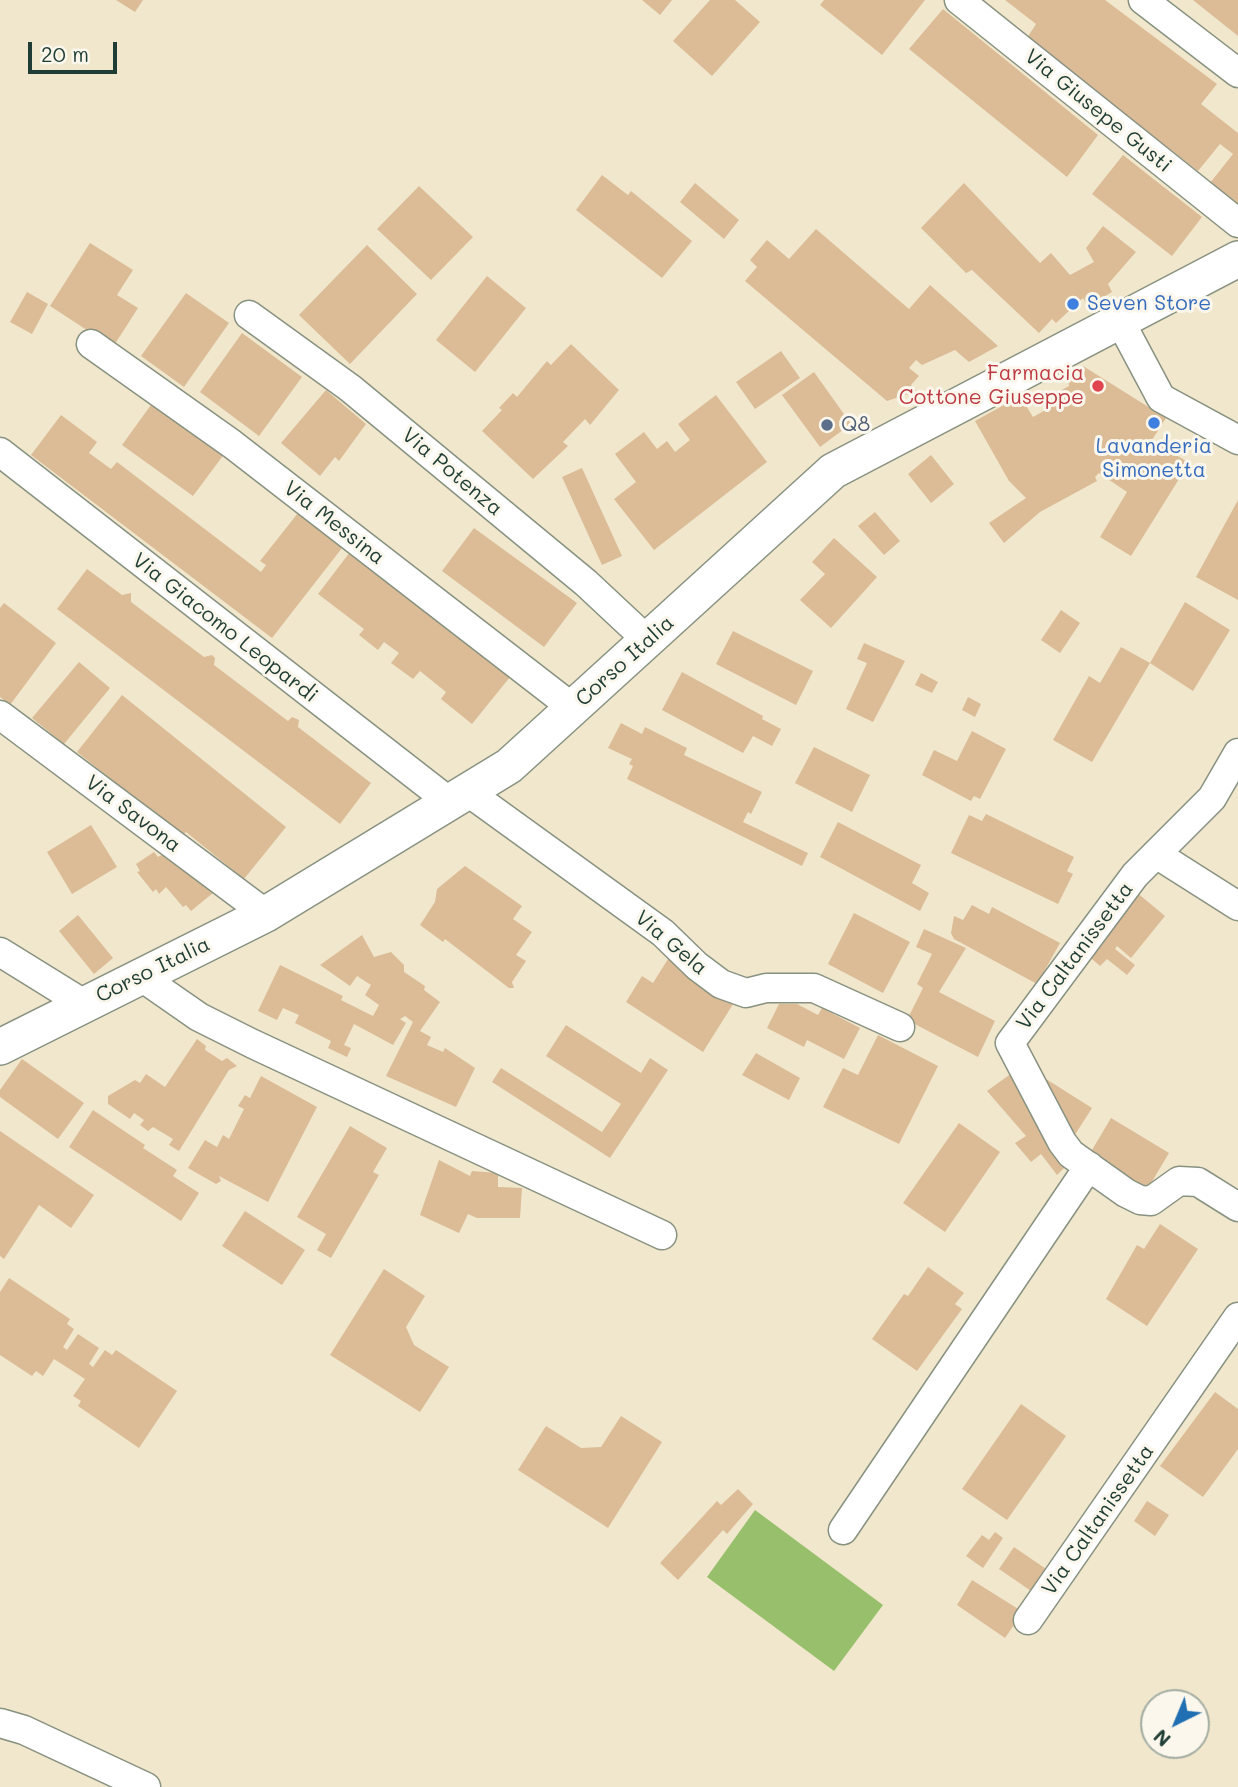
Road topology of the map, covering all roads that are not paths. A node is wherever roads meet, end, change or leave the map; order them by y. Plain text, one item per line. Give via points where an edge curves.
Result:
1 (959, 0) edge
2 (1143, 0) edge
3 (1238, 73) edge
4 (1238, 223) edge
5 (1238, 259) edge
6 (249, 315) dead end
7 (1120, 321) junction
8 (91, 344) dead end
9 (1238, 440) edge
10 (0, 452) edge
11 (647, 640) junction
12 (573, 708) junction
13 (0, 715) edge
14 (1238, 753) edge
15 (459, 797) junction
16 (1156, 854) junction
17 (1238, 906) edge
18 (266, 914) junction
19 (0, 952) edge
20 (140, 976) junction
21 (84, 1004) junction
22 (900, 1027) dead end
23 (0, 1047) edge
24 (1089, 1166) junction
25 (1238, 1207) edge
26 (662, 1235) dead end
27 (1238, 1317) edge
28 (843, 1530) dead end
29 (1028, 1619) dead end
30 (0, 1723) edge
31 (146, 1787) edge

1 - 4 street, Via Giusepe Gusti
2 - 3 street
5 - 7 street, Corso Italia
6 - 11 street, Via Potenza via 351,388 586,583
7 - 9 street via 1161,398
7 - 11 street, Corso Italia via 833,471
8 - 12 street, Via Messina via 232,444
10 - 15 street, Via Giacomo Leopardi
11 - 12 street, Corso Italia
12 - 15 street, Corso Italia via 509,766
13 - 18 street, Via Savona
14 - 16 street, Via Caltanissetta via 1212,798
15 - 18 street, Corso Italia
15 - 22 street, Via Gela via 663,933 721,984 746,993 766,988 814,988
16 - 17 street
16 - 24 street, Via Caltanissetta via 1135,875 1010,1043 1062,1142
18 - 20 street, Corso Italia
19 - 21 street
20 - 21 street, Corso Italia
20 - 26 street via 199,1017 253,1044
21 - 23 street, Corso Italia
24 - 25 street, Via Caltanissetta via 1140,1200 1151,1200 1179,1181 1198,1182
24 - 28 street
27 - 29 street, Via Caltanissetta
30 - 31 street

